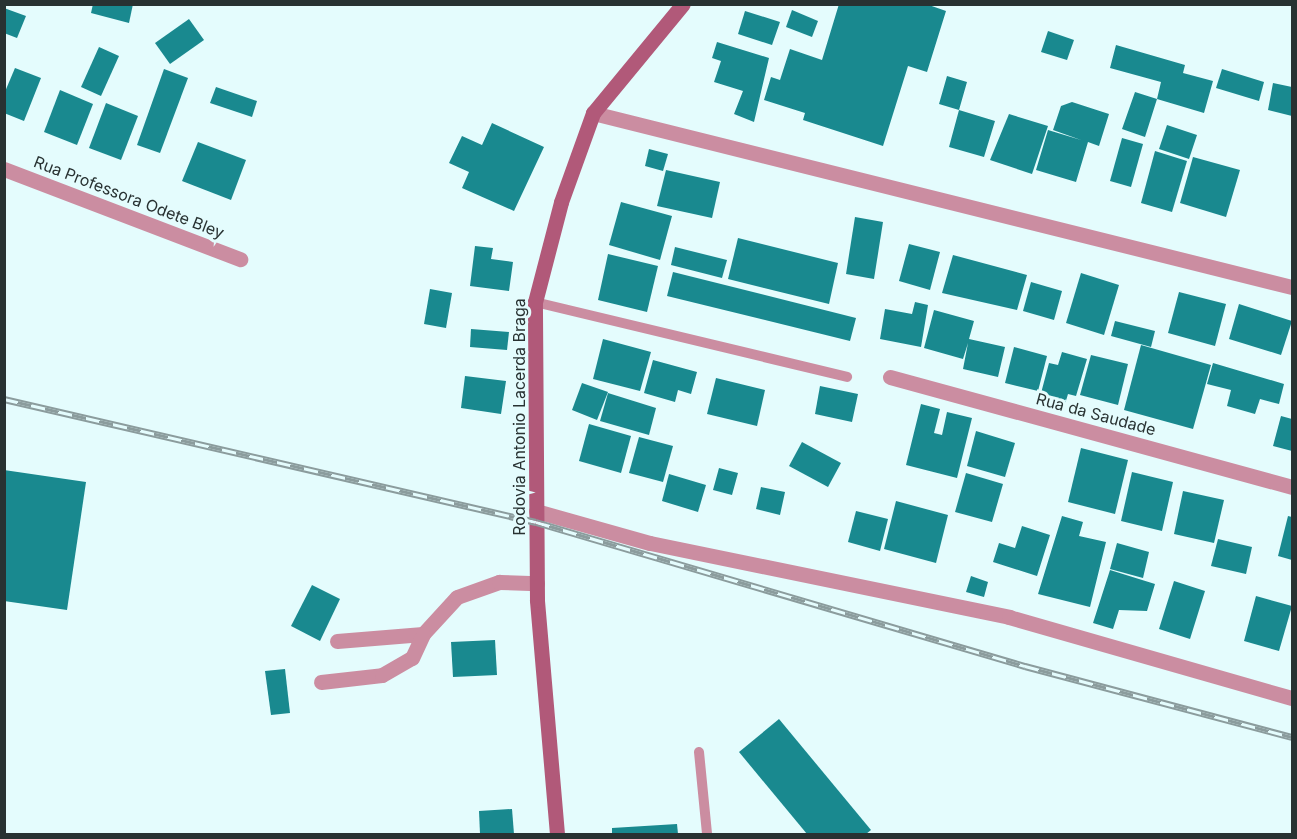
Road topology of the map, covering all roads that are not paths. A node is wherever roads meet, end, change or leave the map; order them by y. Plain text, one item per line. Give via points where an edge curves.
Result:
1 (683, 4) edge
2 (593, 113) junction
3 (4, 169) edge
4 (240, 259) dead end
5 (1293, 287) edge
6 (535, 302) junction
7 (847, 376) dead end
8 (890, 377) dead end
9 (1293, 487) edge
10 (536, 511) junction
11 (537, 583) junction
12 (423, 634) junction
13 (337, 640) dead end
14 (321, 682) dead end
15 (1293, 699) edge
16 (699, 752) dead end
17 (557, 834) edge
18 (707, 834) edge

1 - 2 main road, Rodovia Antonio Lacerda Braga
2 - 5 street
2 - 6 main road, Rodovia Antonio Lacerda Braga via 561,202
3 - 4 street, Rua Professora Odete Bley
6 - 7 lane
6 - 10 main road, Rodovia Antonio Lacerda Braga
8 - 9 street, Rua da Saudade
10 - 11 main road, Rodovia Antonio Lacerda Braga
10 - 15 street via 650,543 1009,617
11 - 12 street via 499,582 457,597
11 - 17 main road, Rodovia Antonio Lacerda Braga
12 - 13 street
12 - 14 street via 412,658 382,675
16 - 18 lane

